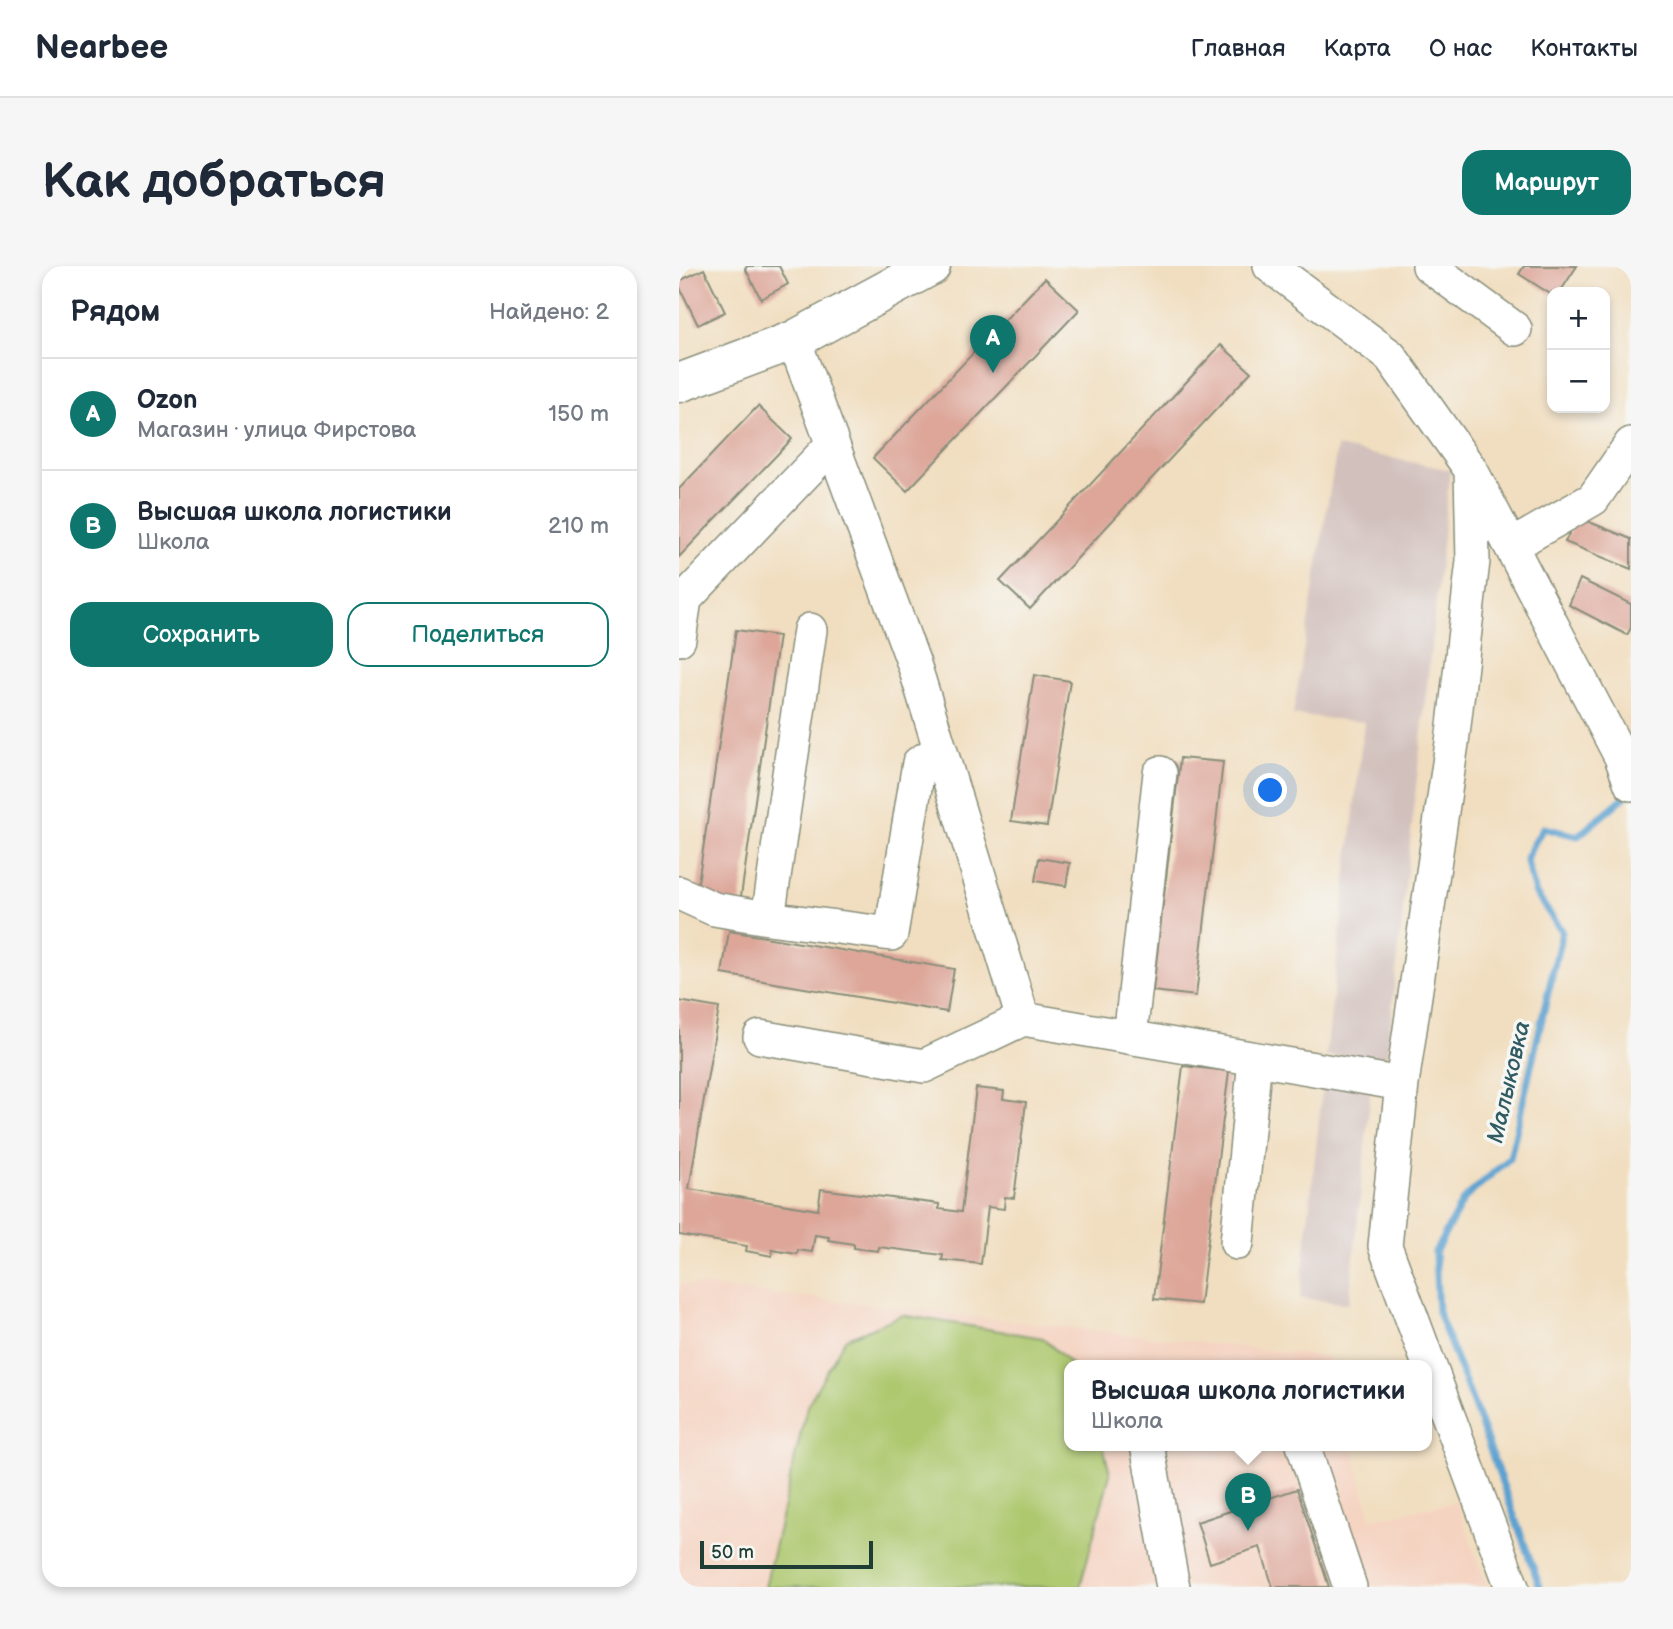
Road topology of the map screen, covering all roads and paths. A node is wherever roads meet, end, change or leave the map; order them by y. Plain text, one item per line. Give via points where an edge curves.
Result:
1 (931, 266) edge
2 (1271, 266) edge
3 (1430, 266) edge
4 (1515, 329) dead end
5 (793, 340) junction
6 (679, 383) edge
7 (1631, 444) edge
8 (832, 445) junction
9 (1471, 470) junction
10 (1511, 546) junction
11 (810, 630) dead end
12 (679, 639) edge
13 (940, 750) junction
14 (1626, 771) edge
15 (1160, 773) dead end
16 (679, 893) edge
17 (768, 918) junction
18 (1023, 1018) junction
19 (760, 1037) dead end
20 (1130, 1037) junction
21 (1255, 1059) junction
22 (1402, 1084) junction
23 (1237, 1242) dead end
24 (1427, 1360) edge
25 (1432, 1373) edge
26 (1148, 1451) edge
27 (1305, 1451) edge
28 (1173, 1587) edge
29 (1350, 1587) edge
30 (1512, 1587) edge

1 - 5 main road
2 - 9 street via 1390,356
3 - 4 street
5 - 6 main road
5 - 8 street
7 - 10 street via 1593,499
8 - 12 street via 685,599
8 - 13 street
9 - 10 street
9 - 22 street via 1473,561 1452,743
10 - 14 street
11 - 17 street
13 - 17 street via 919,764 891,934
13 - 18 street
15 - 20 street
16 - 17 street via 714,909
18 - 19 street via 924,1066
18 - 20 street
20 - 21 street
21 - 22 street
21 - 23 street
22 - 24 street via 1385,1246
25 - 30 street
26 - 28 street
27 - 29 street

